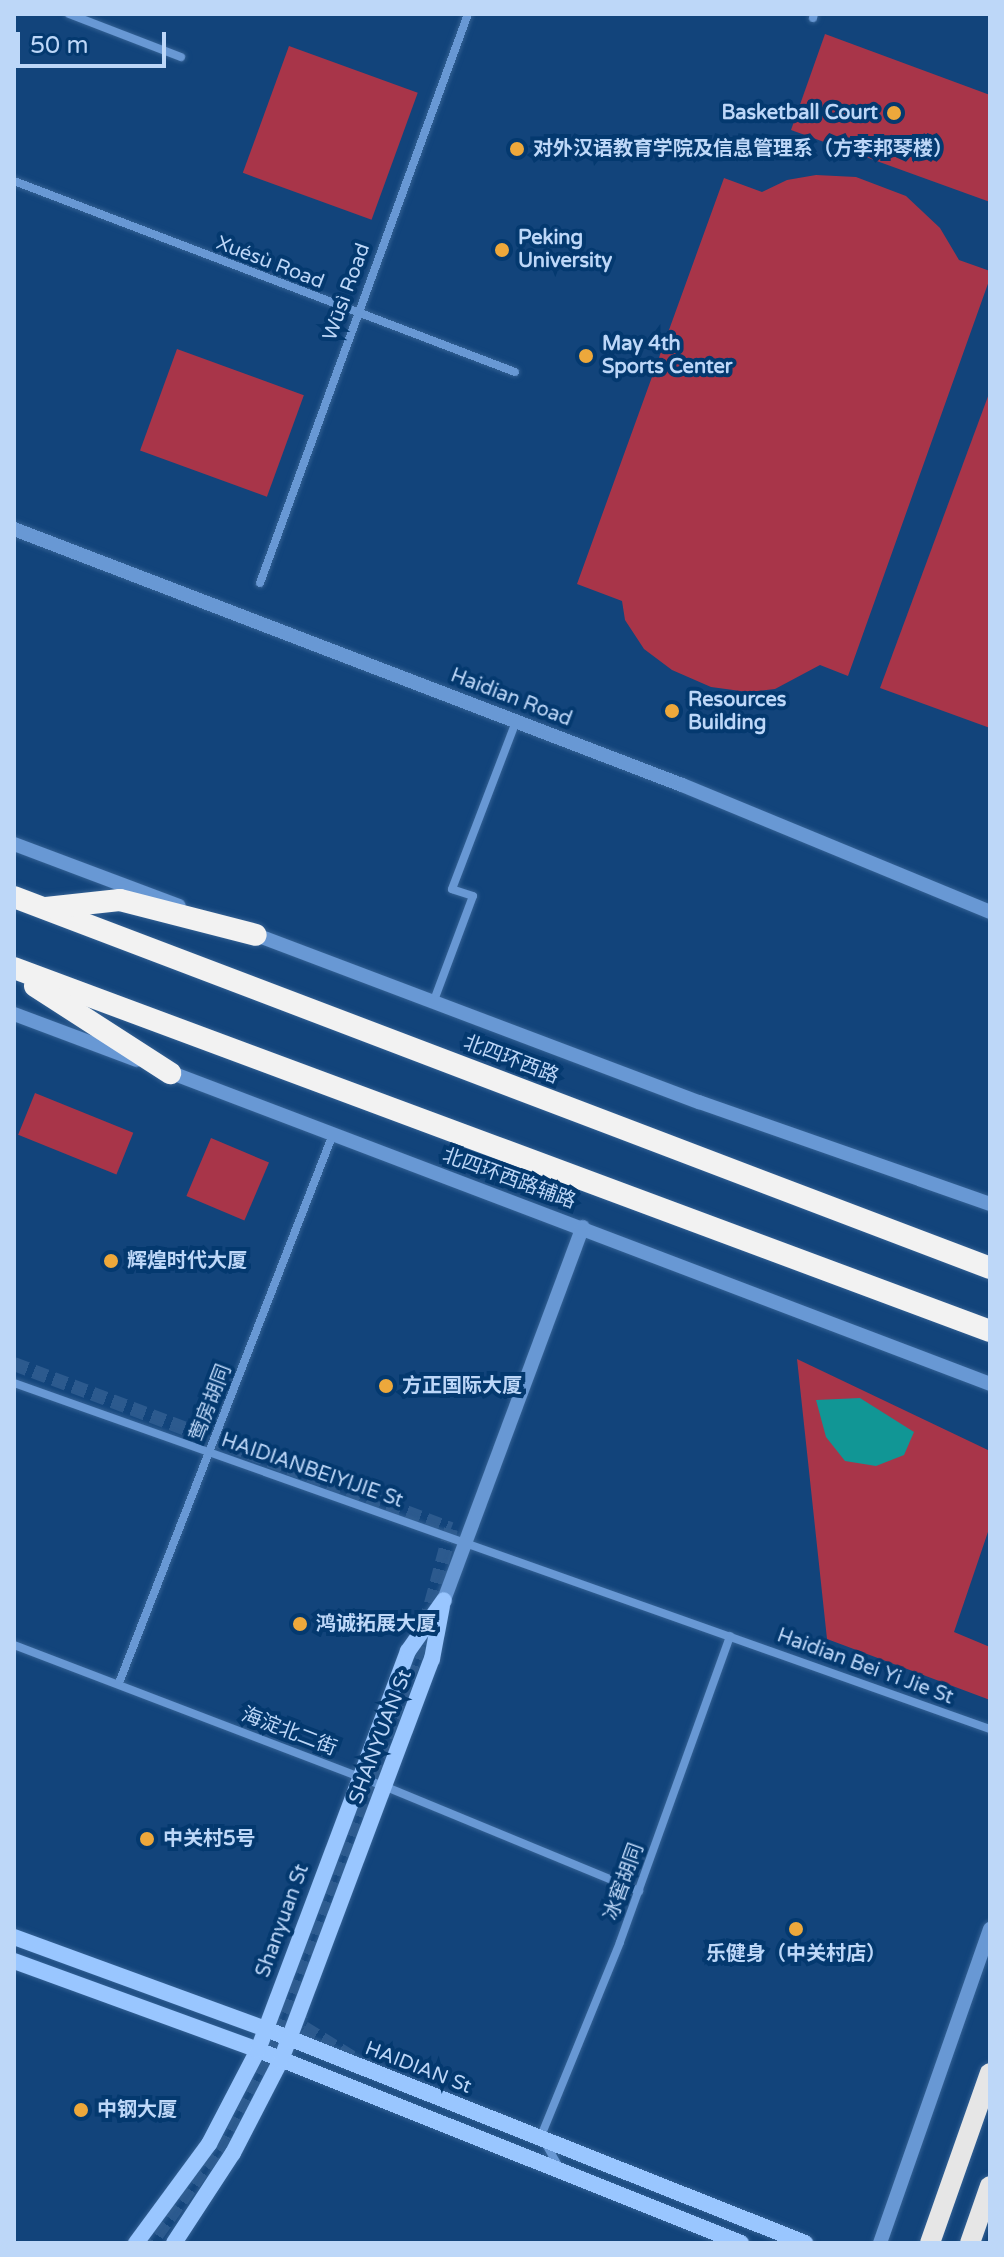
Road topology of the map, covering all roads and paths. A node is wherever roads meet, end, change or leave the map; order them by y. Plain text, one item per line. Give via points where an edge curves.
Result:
1 (69, 14) edge
2 (468, 14) edge
3 (181, 57) dead end
4 (14, 181) edge
5 (355, 314) junction
6 (515, 372) dead end
7 (14, 529) edge
8 (260, 583) dead end
9 (516, 721) junction
10 (14, 844) edge
11 (14, 897) edge
12 (44, 908) junction
13 (988, 910) edge
14 (256, 935) junction
15 (14, 970) edge
16 (433, 1003) junction
17 (14, 1014) edge
18 (170, 1073) junction
19 (333, 1134) junction
20 (990, 1204) edge
21 (583, 1227) junction
22 (990, 1268) edge
23 (990, 1331) edge
24 (14, 1383) edge
25 (990, 1384) edge
26 (209, 1452) junction
27 (464, 1542) junction
28 (444, 1600) junction
29 (730, 1636) junction
30 (14, 1645) edge
31 (119, 1683) junction
32 (990, 1729) edge
33 (358, 1777) junction
34 (384, 1786) junction
35 (639, 1891) junction
36 (990, 1929) edge
37 (14, 1937) edge
38 (14, 1961) edge
39 (266, 2029) junction
40 (289, 2040) junction
41 (258, 2050) junction
42 (281, 2060) junction
43 (990, 2073) edge
44 (541, 2136) junction
45 (559, 2167) junction
46 (990, 2186) edge
47 (136, 2243) edge
48 (174, 2243) edge
49 (741, 2243) edge
50 (805, 2243) edge
51 (880, 2243) edge
52 (930, 2243) edge
53 (970, 2243) edge

1 - 3 street
2 - 5 street, Wūsì Road
4 - 5 street, Xuésù Road
5 - 6 street, Xuésù Road
5 - 8 street, Wūsì Road
7 - 9 street, Haidian Road
9 - 13 street, Haidian Road
9 - 16 street via 452,889 473,896
10 - 14 street
11 - 12 highway, 北四环西路
12 - 14 highway via 120,900
12 - 22 highway, 北四环西路
14 - 16 street
15 - 18 highway
15 - 23 highway
16 - 20 street
17 - 18 street, 北四环西路辅路
18 - 19 street, 北四环西路辅路
19 - 21 street, 北四环西路辅路
19 - 26 street, 莺房胡同
21 - 25 street, 北四环西路辅路
21 - 27 street, SHANYUAN St
24 - 26 street, HAIDIANBEIYIJIE St
26 - 27 street, HAIDIANBEIYIJIE St
26 - 31 street, 莺房胡同
27 - 28 street, SHANYUAN St
27 - 29 street, HAIDIANBEIYIJIE St
28 - 33 main road, Shanyuan St via 408,1651
28 - 34 main road, SHANYUAN St via 432,1659
29 - 32 street, Haidian Bei Yi Jie St
29 - 35 street, 冰窖胡同
30 - 31 street, 海淀北二街
31 - 33 street, 海淀北二街
33 - 34 street, 海淀北二街
33 - 39 main road, Shanyuan St
34 - 35 street, 海淀北二街
34 - 40 main road, SHANYUAN St
35 - 44 street, 冰窖胡同
36 - 51 street
37 - 39 main road, HAIDIAN St
38 - 41 main road, HAIDIAN St
39 - 40 main road, HAIDIAN St
39 - 41 main road, Shanyuan St
40 - 42 main road, SHANYUAN St
40 - 44 main road, HAIDIAN St
41 - 42 main road, HAIDIAN St
41 - 47 main road, Shanyuan St via 209,2144
42 - 45 main road, HAIDIAN St
42 - 48 main road, SHANYUAN St via 233,2153
43 - 52 main road
44 - 45 street
44 - 50 main road, HAIDIAN St
45 - 49 main road, HAIDIAN St
46 - 53 main road

